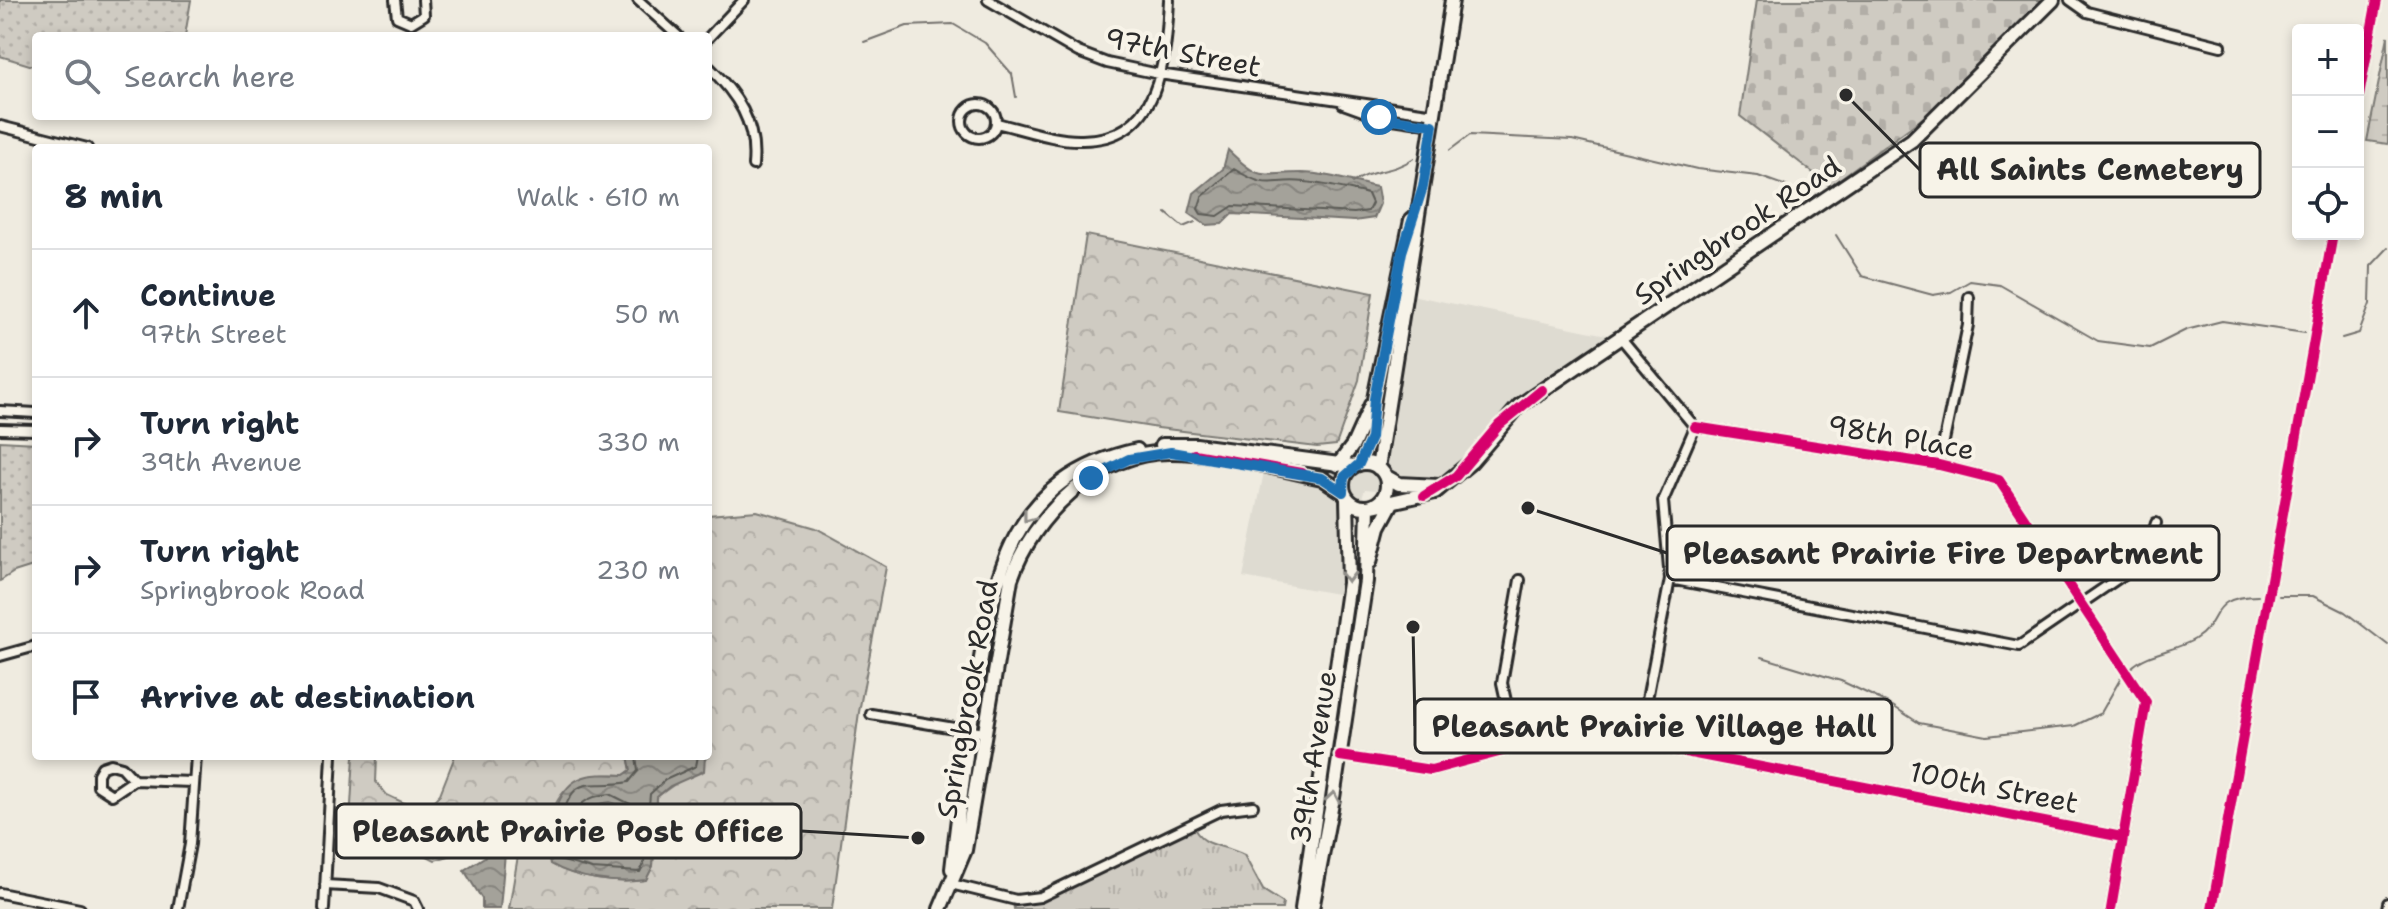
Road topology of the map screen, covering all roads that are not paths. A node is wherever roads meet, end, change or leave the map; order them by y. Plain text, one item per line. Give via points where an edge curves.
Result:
1 (395, 0) edge
2 (423, 0) edge
3 (638, 0) edge
4 (744, 0) edge
5 (988, 0) edge
6 (1169, 0) edge
7 (1452, 0) edge
8 (2053, 0) edge
9 (2070, 0) edge
10 (674, 32) edge
11 (712, 34) edge
12 (2221, 46) dead end
13 (712, 70) edge
14 (1159, 74) junction
15 (1434, 119) junction
16 (996, 123) junction
17 (0, 126) edge
18 (71, 144) edge
19 (753, 165) dead end
20 (1423, 187) junction
21 (1969, 297) dead end
22 (1621, 338) junction
23 (1374, 399) junction
24 (0, 411) edge
25 (32, 413) edge
26 (1695, 427) junction
27 (0, 429) edge
28 (32, 430) edge
29 (1338, 465) junction
30 (1357, 465) junction
31 (1939, 465) junction
32 (1382, 472) junction
33 (1439, 486) junction
34 (1345, 495) junction
35 (1392, 503) junction
36 (1370, 507) junction
37 (2156, 523) dead end
38 (1670, 579) junction
39 (1520, 580) dead end
40 (1366, 581) junction
41 (2082, 603) junction
42 (32, 647) edge
43 (0, 656) edge
44 (871, 714) dead end
45 (969, 731) junction
46 (984, 733) junction
47 (1639, 741) junction
48 (1516, 746) junction
49 (1340, 756) junction
50 (195, 760) edge
51 (332, 760) edge
52 (134, 780) junction
53 (192, 782) junction
54 (1253, 806) dead end
55 (2122, 837) junction
56 (951, 884) junction
57 (325, 885) junction
58 (0, 893) edge
59 (2388, 903) edge
60 (80, 909) edge
61 (178, 909) edge
62 (324, 909) edge
63 (418, 909) edge
64 (940, 909) edge
65 (1302, 909) edge
66 (1312, 909) edge
67 (2111, 909) edge
68 (2387, 909) edge

1 - 2 street via 397,17 411,23 424,15
3 - 10 street
4 - 11 street
5 - 14 street, 97th Street via 1078,52
6 - 14 street
7 - 15 street
8 - 22 street, Springbrook Road via 1912,140
9 - 12 street via 2087,12
13 - 19 street via 736,93 752,130
14 - 15 street, 97th Street
14 - 16 street via 1146,112 1122,133 1080,141
15 - 20 street
16 - 16 street via 990,108 980,104 969,107 962,117 966,133 976,138 991,133
17 - 18 street
20 - 23 street via 1402,252
20 - 32 street
21 - 31 street
22 - 26 street
22 - 33 street, Springbrook Road via 1519,406 1471,462
23 - 29 street
23 - 30 street via 1371,438
24 - 25 street
26 - 31 street, 98th Place
26 - 38 street via 1663,501
27 - 28 street
29 - 30 street, Springbrook Road
29 -> 45 street, Springbrook Road via 1169,444 1110,457 1065,482 1027,518 1000,567 990,598
30 - 32 street
30 - 34 street via 1344,477
31 - 41 street, 98th Place via 1999,480
32 - 33 street via 1399,484
32 - 36 street via 1387,491
33 - 35 street, Springbrook Road via 1435,492
34 - 36 street via 1359,507
34 - 46 street, Springbrook Road via 1322,478 1171,452 1129,459 1077,487 1046,516 1017,561
34 -> 65 street, 39th Avenue via 1349,583
35 - 36 street, Springbrook Road
35 - 40 street via 1379,527
36 - 40 street, 39th Avenue
37 - 41 street via 2145,560
38 - 41 street via 2019,646
38 - 47 street
39 - 48 street via 1502,683
40 - 49 street, 39th Avenue
41 - 55 street, 98th Place via 2146,702
42 - 43 street
44 - 45 street
45 - 46 street
45 - 56 street, Springbrook Road
46 - 56 street, Springbrook Road via 965,850
47 - 48 street, 100th Street via 1577,731
47 - 55 street, 100th Street
48 - 49 street, 100th Street via 1431,770
66 -> 49 street, 39th Avenue
50 - 53 street
51 - 57 street
52 - 52 street via 117,764 102,767 97,778 98,786 112,795
52 - 53 street
53 - 61 street via 190,844
54 - 56 street via 1221,810 1040,897 1016,900
55 - 67 street, 98th Place
56 - 64 street, Springbrook Road
57 - 62 street
57 - 63 street via 379,888 414,901
58 - 60 street
59 - 68 street

